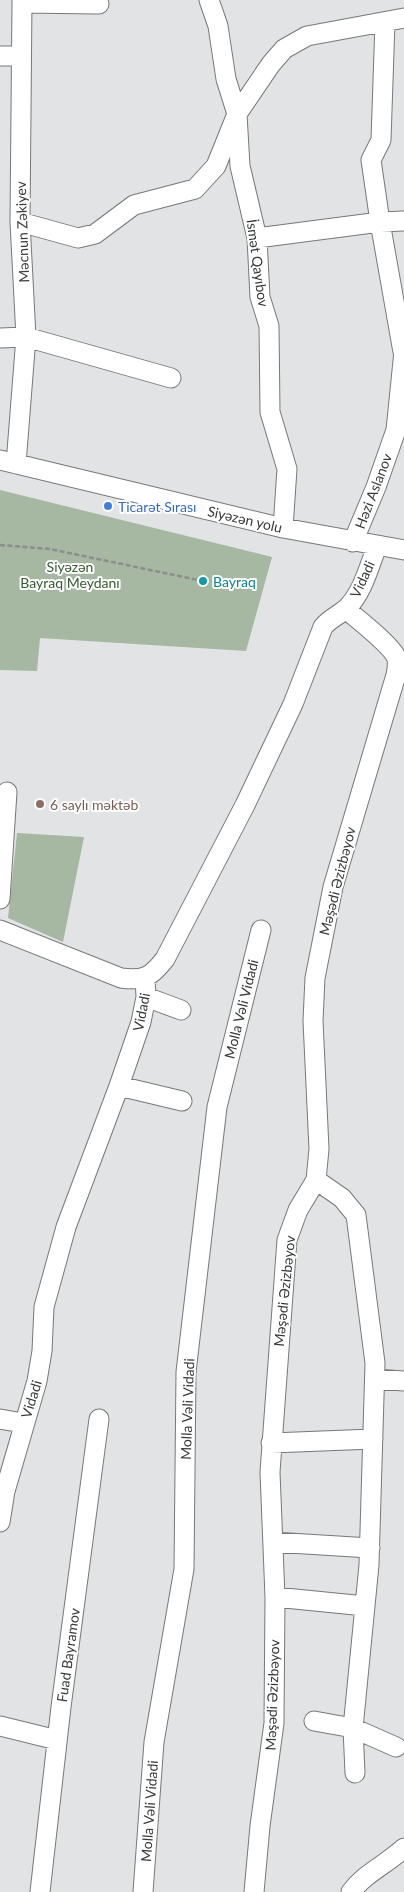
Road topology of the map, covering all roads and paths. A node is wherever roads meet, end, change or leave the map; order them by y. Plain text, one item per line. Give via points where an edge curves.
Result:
1 (209, 0) edge
2 (22, 2) edge
3 (100, 4) dead end
4 (404, 18) edge
5 (385, 22) junction
6 (0, 56) edge
7 (21, 56) junction
8 (236, 114) junction
9 (404, 221) edge
10 (20, 222) junction
11 (380, 222) junction
12 (257, 238) junction
13 (26, 337) junction
14 (0, 338) edge
15 (403, 352) edge
16 (170, 378) dead end
17 (8, 462) edge
18 (283, 528) junction
19 (353, 542) junction
20 (0, 545) edge
21 (377, 546) junction
22 (404, 550) edge
23 (203, 582) dead end
24 (346, 609) junction
25 (7, 792) dead end
26 (0, 899) edge
27 (0, 930) edge
28 (261, 930) dead end
29 (145, 977) junction
30 (146, 997) junction
31 (181, 1010) dead end
32 (119, 1086) junction
33 (182, 1101) dead end
34 (316, 1180) junction
35 (375, 1379) junction
36 (404, 1381) edge
37 (0, 1419) edge
38 (100, 1419) dead end
39 (24, 1423) junction
40 (373, 1439) junction
41 (272, 1443) junction
42 (2, 1491) edge
43 (0, 1522) edge
44 (273, 1542) junction
45 (370, 1548) junction
46 (275, 1597) junction
47 (365, 1606) junction
48 (314, 1720) dead end
49 (0, 1726) edge
50 (352, 1728) junction
51 (57, 1740) junction
52 (396, 1747) dead end
53 (355, 1773) dead end
54 (404, 1848) edge
55 (40, 1892) edge
56 (143, 1892) edge
57 (254, 1892) edge
58 (351, 1892) edge

1 - 8 street, İsmət Qayıbov via 218,26 226,79
2 - 3 street
2 - 7 street, Məcnun Zəkiyev
4 - 5 street
5 - 8 street via 307,36 284,49
5 - 11 street, Həzi Aslanov via 381,140 371,160
6 - 7 street
7 - 10 street, Məcnun Zəkiyev
8 - 10 street via 216,166 195,189 134,205 94,234 78,238
8 - 12 street, İsmət Qayıbov via 240,166
9 - 11 street
10 - 13 street, Məcnun Zəkiyev
11 - 12 street
11 - 15 street, Həzi Aslanov
12 - 18 street, İsmət Qayıbov via 260,297 269,326 270,412 287,469
13 - 14 street
13 - 16 street
13 - 17 street, Məcnun Zəkiyev
15 - 19 street, Həzi Aslanov via 396,430
17 - 18 street, Siyəzən yolu
18 - 19 street, Siyəzən yolu
19 - 21 street, Siyəzən yolu
20 - 23 path via 50,549
21 - 22 street, Siyəzən yolu
21 - 24 street, Vidadi via 360,591
24 - 29 street, Vidadi via 323,627 292,704 245,805 166,959 155,972
24 - 34 street, Məşədi Əzizbəyov via 388,646 397,666 332,887 315,978 313,1021 319,1149
25 - 26 street
27 - 29 street via 121,978
28 - 56 street, Molla Vəli Vidadi via 217,1107 186,1372 184,1568 154,1742
29 - 30 street, Vidadi
30 - 31 street
30 - 32 street, Vidadi
32 - 33 street
32 - 39 street, Vidadi via 66,1227 44,1307 37,1381
34 - 35 street via 342,1198 356,1215
34 - 41 street, Məşədi Əzizbəyov via 298,1210 287,1240
35 - 36 street
35 - 40 street
37 - 39 street
38 - 51 street, Fuad Bayramov
39 - 42 street, Vidadi
40 - 41 street
40 - 45 street
41 - 44 street, Məşədi Əzizbəyov
42 - 43 street, Vidadi
44 - 45 street
44 - 46 street, Məşədi Əzizbəyov
45 - 47 street
46 - 47 street
46 - 57 street, Məşədi Əzizbəyov via 274,1723
47 - 50 street
48 - 50 street
49 - 51 street
50 - 52 street
50 - 53 street
51 - 55 street, Fuad Bayramov
54 - 58 street via 359,1881

